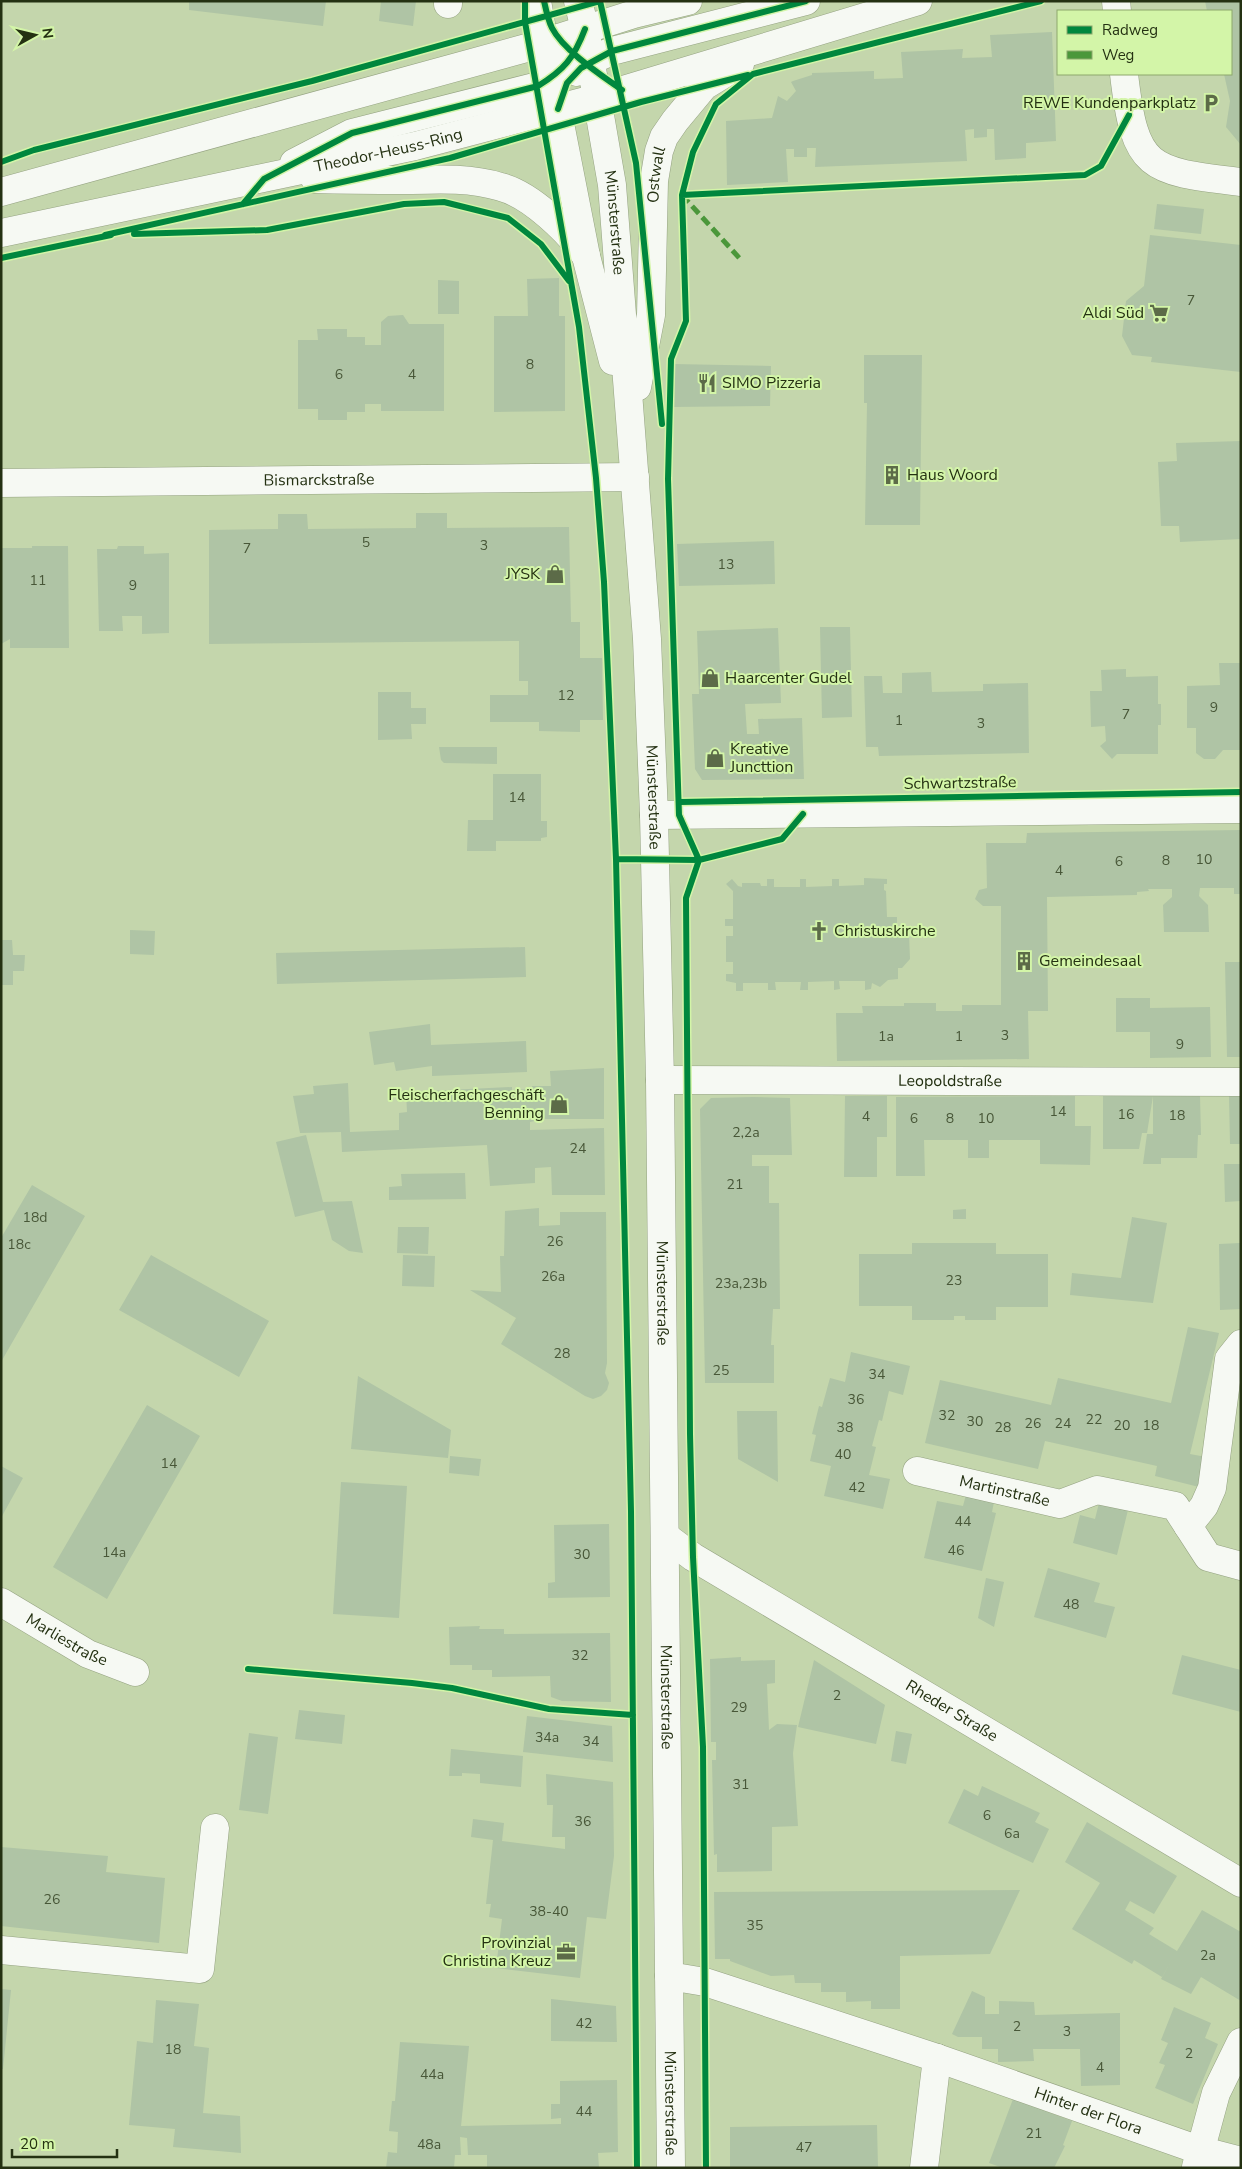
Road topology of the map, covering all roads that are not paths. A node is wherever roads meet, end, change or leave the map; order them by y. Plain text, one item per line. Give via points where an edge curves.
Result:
1 (537, 1) edge
2 (578, 1) edge
3 (688, 1) edge
4 (806, 1) edge
5 (918, 1) edge
6 (585, 29) junction
7 (544, 42) junction
8 (773, 44) junction
9 (590, 62) junction
10 (1124, 75) edge
11 (552, 78) junction
12 (597, 98) junction
13 (558, 109) junction
14 (264, 179) junction
15 (1241, 182) edge
16 (1, 192) edge
17 (1, 233) edge
18 (586, 256) junction
19 (630, 418) junction
20 (635, 477) junction
21 (1, 483) edge
22 (1241, 809) edge
23 (654, 815) junction
24 (660, 1080) junction
25 (1241, 1082) edge
26 (1241, 1344) edge
27 (916, 1471) dead end
28 (1188, 1526) junction
29 (665, 1536) junction
30 (1241, 1566) edge
31 (1, 1602) edge
32 (135, 1672) dead end
33 (215, 1828) dead end
34 (1241, 1883) edge
35 (1, 1950) edge
36 (669, 1976) junction
37 (1241, 2042) edge
38 (937, 2058) junction
39 (1198, 2159) edge
40 (1241, 2161) edge
41 (671, 2168) edge
42 (924, 2168) edge

1 - 7 main road, Münsterstraße
2 - 6 main road, Münsterstraße
3 - 6 main road
4 - 9 main road via 612,51
5 - 8 main road, Ostwall
6 - 7 main road
6 - 9 main road, Münsterstraße
6 - 11 main road via 575,54
7 - 11 main road, Münsterstraße
7 - 16 main road
8 - 12 main road, Ostwall
8 - 19 main road, Ostwall via 704,86 664,138 659,151 654,181 651,315
9 - 12 main road, Münsterstraße
9 - 13 main road via 567,83
10 - 15 main road via 1129,115 1142,152 1174,172
11 - 13 main road, Münsterstraße
11 - 14 main road via 537,87 352,133
12 - 13 main road, Theodor-Heuss-Ring
12 - 19 main road, Münsterstraße via 612,185
13 - 14 main road, Theodor-Heuss-Ring via 415,146
13 - 18 main road, Münsterstraße
14 - 17 main road, Theodor-Heuss-Ring
14 - 18 main road via 462,179 502,187 523,197 553,220
18 - 19 main road, Münsterstraße
19 - 20 main road, Münsterstraße
20 - 21 main road, Bismarckstraße
20 - 23 main road, Münsterstraße via 647,640
22 - 23 main road, Schwartzstraße
23 - 24 main road, Münsterstraße
24 - 25 main road, Leopoldstraße
24 - 29 main road, Münsterstraße
26 - 28 main road via 1229,1359 1212,1488 1204,1506
27 - 28 main road, Martinstraße via 1060,1504 1097,1490 1175,1506
28 - 30 main road, Martinstraße via 1208,1557
29 - 34 main road, Rheder Straße via 692,1557
29 - 36 main road, Münsterstraße
31 - 32 main road, Marliestraße via 88,1654
33 - 35 main road via 200,1970
36 - 38 main road, Hinter der Flora via 705,1982
36 - 41 main road, Münsterstraße
37 - 39 main road via 1216,2092
38 - 39 main road, Hinter der Flora
38 - 42 main road
39 - 40 main road, Hinter der Flora

